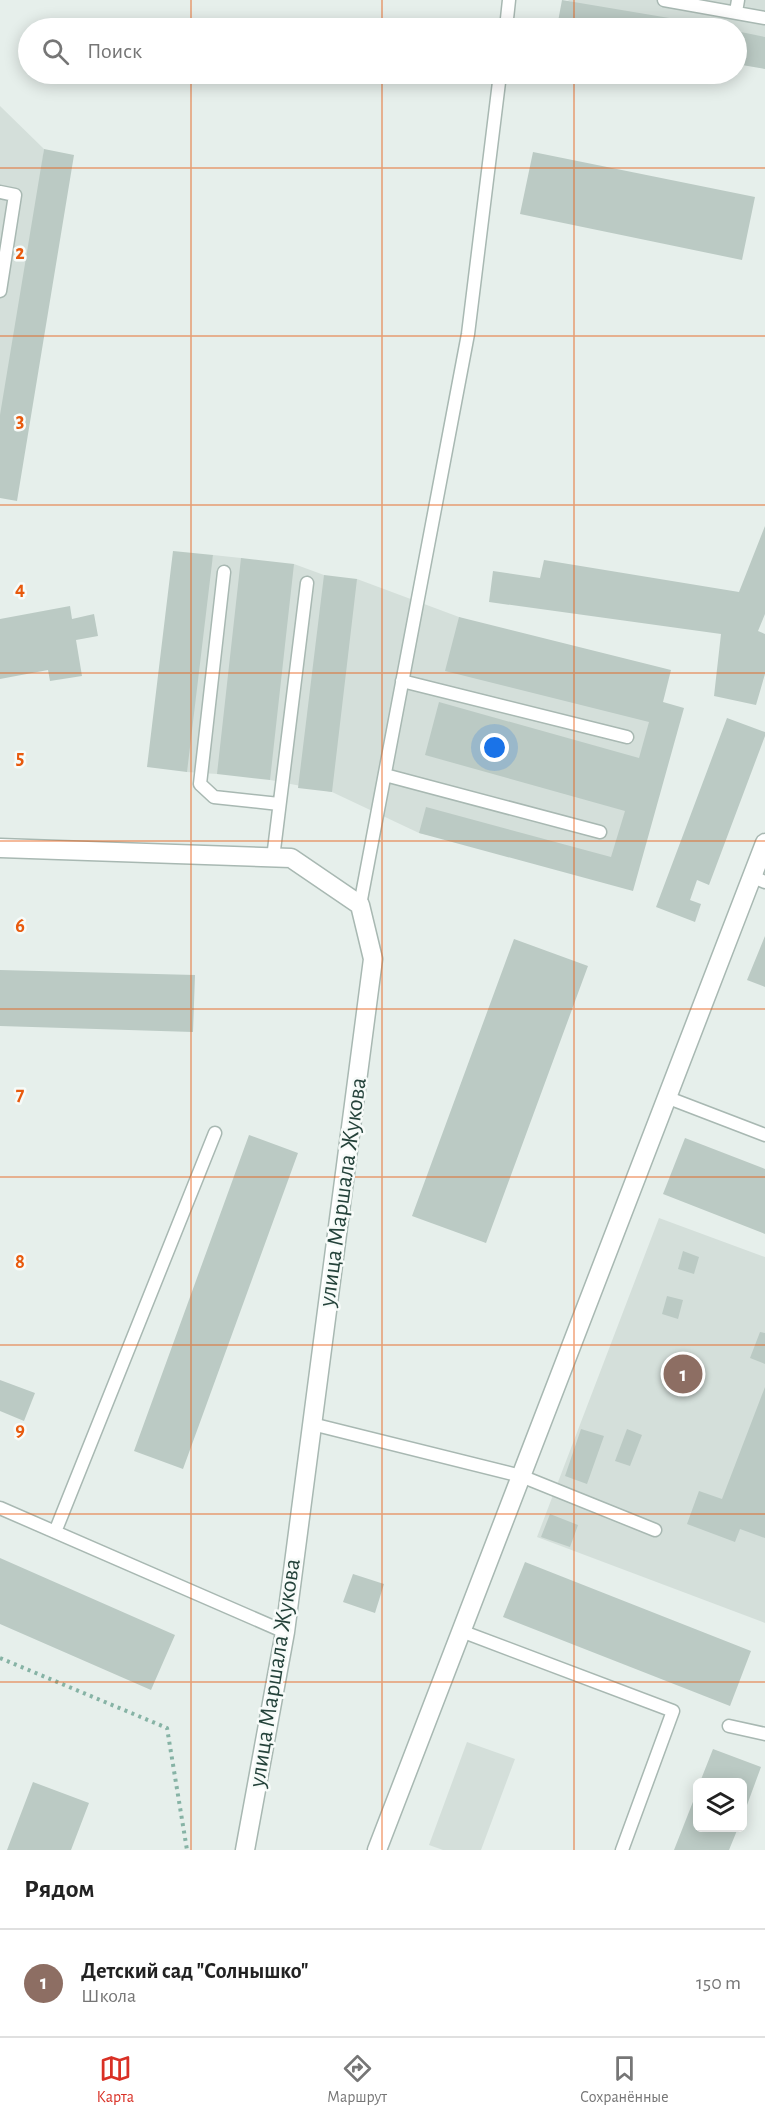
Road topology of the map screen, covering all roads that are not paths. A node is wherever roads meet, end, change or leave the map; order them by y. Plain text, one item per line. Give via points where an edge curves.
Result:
1 (509, 0) edge
2 (664, 0) edge
3 (737, 6) edge
4 (507, 18) edge
5 (765, 18) edge
6 (499, 84) edge
7 (0, 192) edge
8 (0, 291) edge
9 (224, 572) dead end
10 (307, 583) dead end
11 (402, 681) junction
12 (627, 737) dead end
13 (385, 775) junction
14 (279, 804) junction
15 (600, 831) dead end
16 (765, 843) edge
17 (0, 848) edge
18 (273, 858) junction
19 (759, 879) edge
20 (360, 905) junction
21 (666, 1097) junction
22 (214, 1132) dead end
23 (765, 1135) edge
24 (312, 1424) junction
25 (521, 1476) junction
26 (0, 1508) edge
27 (655, 1530) dead end
28 (55, 1532) junction
29 (461, 1630) junction
30 (285, 1632) junction
31 (729, 1726) dead end
32 (765, 1734) edge
33 (245, 1850) edge
34 (377, 1850) edge
35 (622, 1850) edge

1 - 4 lane
2 - 3 lane
3 - 5 lane
6 - 11 lane via 468,334
7 - 8 lane via 15,195
9 - 14 lane via 200,784 214,797
10 - 14 lane
11 - 12 lane
11 - 13 lane
13 - 15 lane
13 - 20 lane
14 - 18 lane
16 - 19 street
17 - 18 street
18 - 20 street via 291,858
19 - 21 street
20 - 24 street, улица Маршала Жукова via 373,959
21 - 23 lane
21 - 25 street
22 - 28 lane
24 - 25 lane
24 - 30 street, улица Маршала Жукова
25 - 27 lane
25 - 29 street
26 - 28 lane
28 - 30 lane
29 - 34 street
29 - 35 lane via 673,1711
30 - 33 street, улица Маршала Жукова
31 - 32 lane

